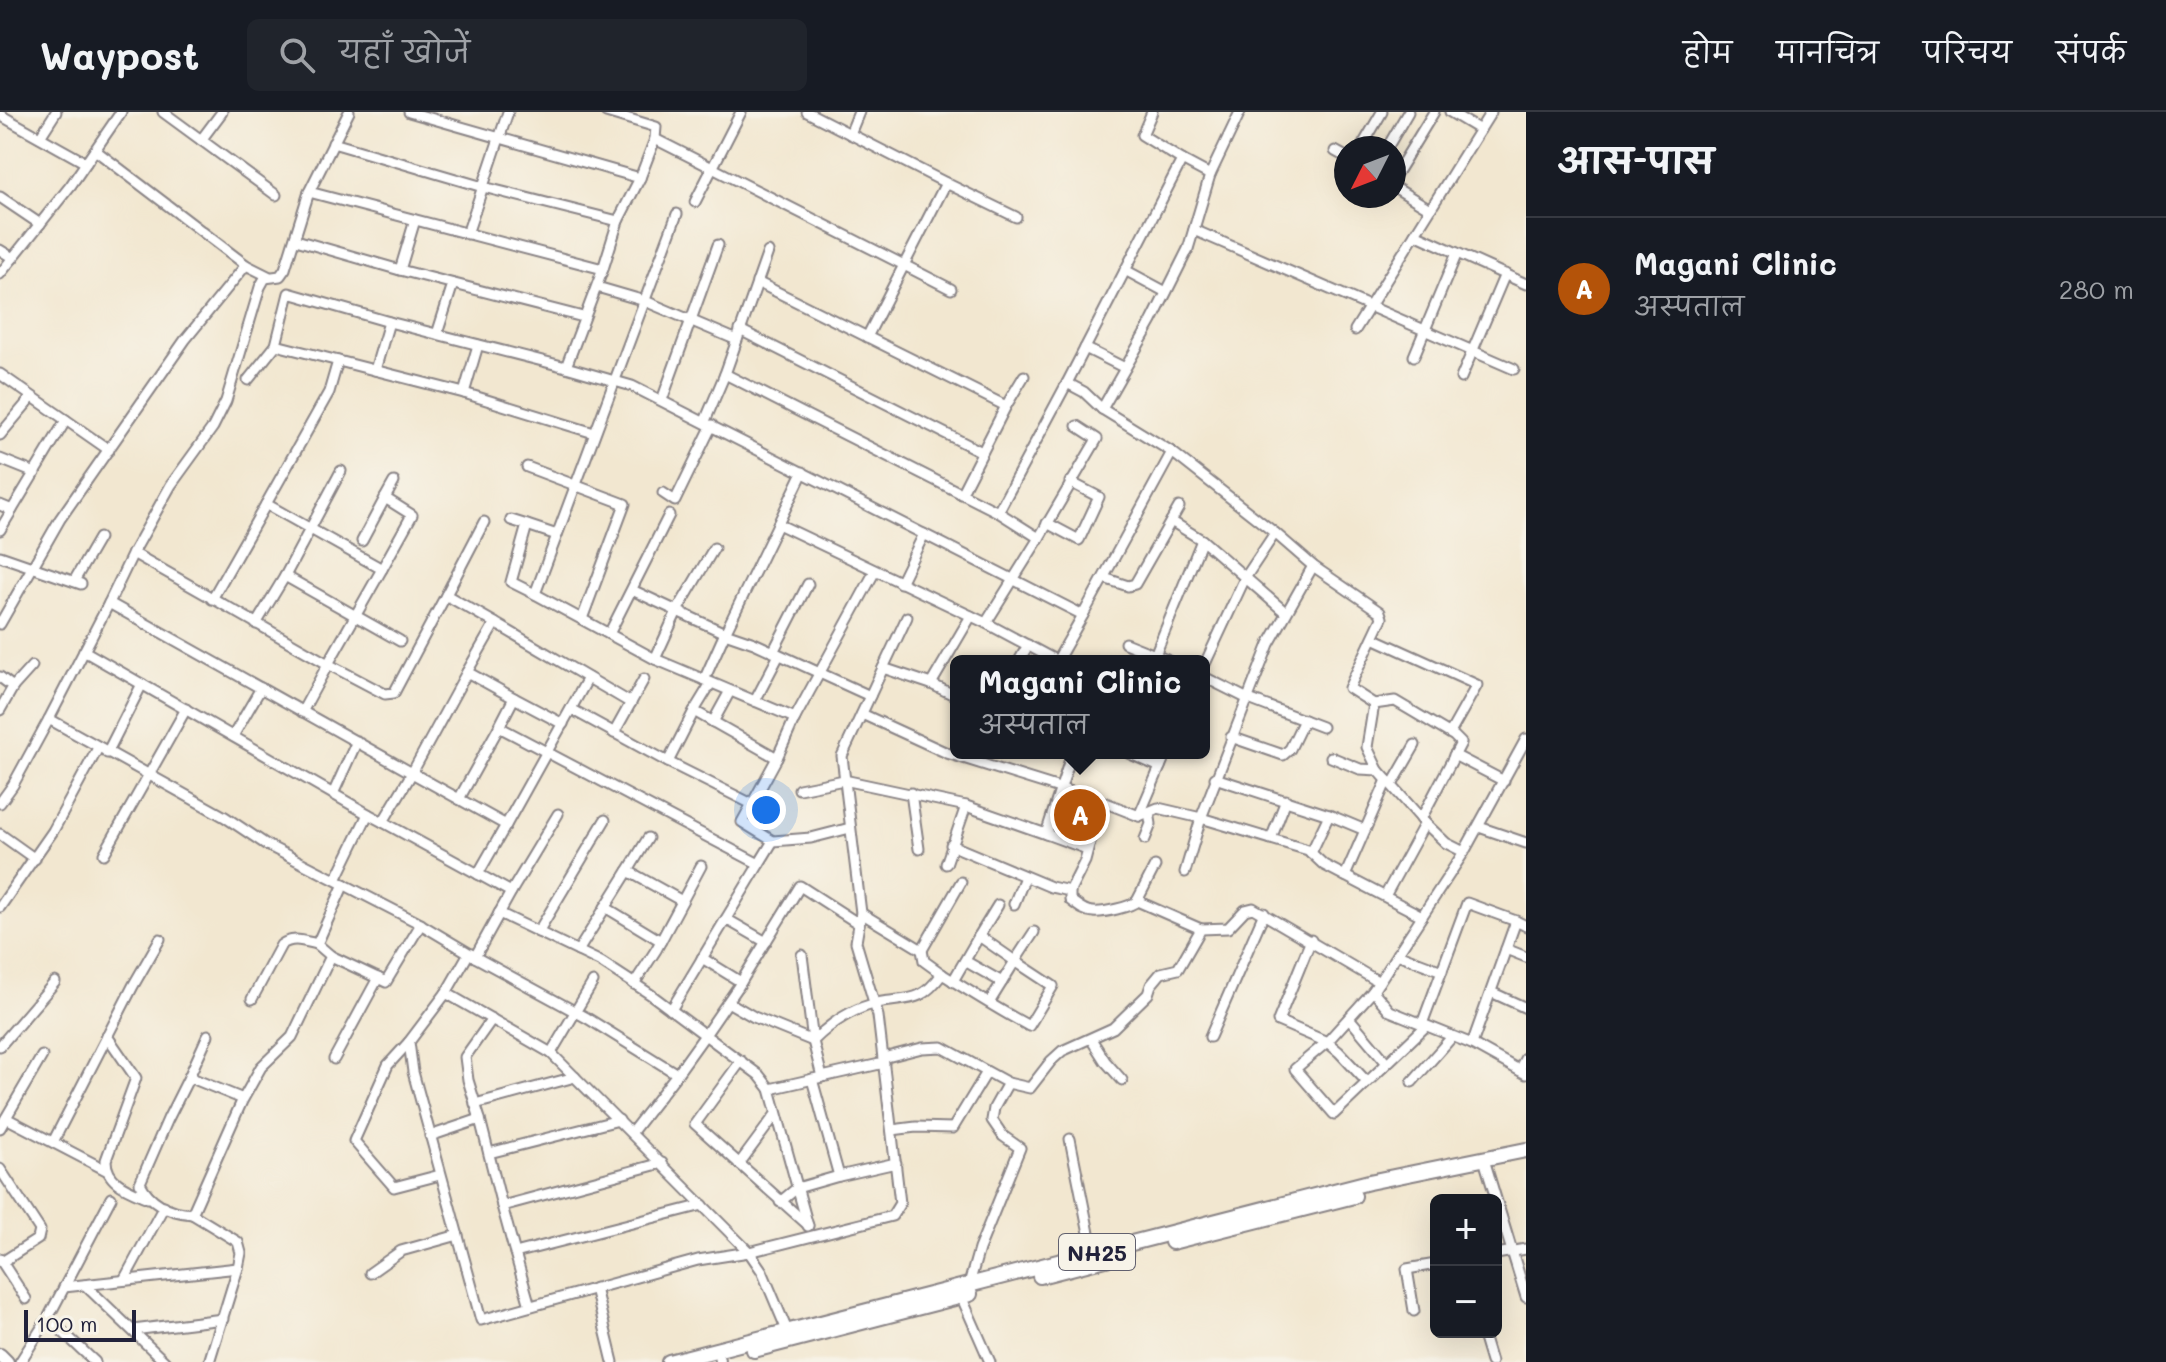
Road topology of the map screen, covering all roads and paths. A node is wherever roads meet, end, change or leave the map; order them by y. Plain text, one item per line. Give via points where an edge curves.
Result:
1 (56, 112) edge
2 (121, 112) edge
3 (163, 112) edge
4 (222, 112) edge
5 (349, 112) edge
6 (409, 112) edge
7 (508, 112) edge
8 (606, 112) edge
9 (741, 112) edge
10 (807, 112) edge
11 (859, 112) edge
12 (1152, 112) edge
13 (1240, 112) edge
14 (1382, 112) edge
15 (1408, 112) edge
16 (1434, 112) edge
17 (1450, 112) edge
18 (1491, 112) edge
19 (0, 115) edge
20 (1480, 130) junction
21 (850, 134) junction
22 (1368, 136) edge
23 (1394, 136) edge
24 (40, 137) junction
25 (500, 139) junction
26 (655, 139) junction
27 (201, 140) junction
28 (333, 143) junction
29 (95, 150) junction
30 (1406, 158) edge
31 (1182, 160) junction
32 (86, 163) junction
33 (714, 169) junction
34 (1210, 175) junction
35 (640, 178) junction
36 (946, 183) junction
37 (483, 187) junction
38 (309, 192) junction
39 (1406, 194) edge
40 (276, 195) dead end
41 (0, 197) edge
42 (695, 202) dead end
43 (1430, 209) junction
44 (677, 214) dead end
45 (1016, 217) dead end
46 (415, 220) junction
47 (618, 221) junction
48 (40, 224) junction
49 (1194, 230) junction
50 (467, 234) junction
51 (1415, 234) junction
52 (296, 240) junction
53 (718, 245) dead end
54 (0, 250) edge
55 (768, 252) dead end
56 (1457, 253) junction
57 (13, 258) junction
58 (904, 265) junction
59 (248, 266) junction
60 (603, 269) junction
61 (400, 270) junction
62 (1125, 270) junction
63 (265, 273) junction
64 (0, 274) edge
65 (1505, 274) junction
66 (280, 276) junction
67 (757, 282) junction
68 (453, 284) junction
69 (1526, 284) edge
70 (597, 287) junction
71 (951, 289) dead end
72 (1166, 292) junction
73 (289, 293) junction
74 (645, 301) junction
75 (1370, 306) junction
76 (583, 317) junction
77 (692, 321) junction
78 (389, 322) junction
79 (1355, 330) dead end
80 (1425, 330) junction
81 (437, 334) junction
82 (739, 335) junction
83 (867, 337) junction
84 (276, 345) junction
85 (478, 345) junction
86 (1085, 348) junction
87 (1472, 351) junction
88 (1414, 356) dead end
89 (338, 361) junction
90 (566, 367) junction
91 (1125, 368) junction
92 (1514, 369) dead end
93 (375, 370) junction
94 (0, 374) edge
95 (725, 374) junction
96 (1024, 376) dead end
97 (1461, 378) dead end
98 (248, 380) dead end
99 (614, 381) junction
100 (1067, 383) junction
101 (464, 393) junction
102 (32, 397) junction
103 (662, 400) junction
104 (1006, 406) junction
105 (1102, 409) junction
106 (66, 420) junction
107 (709, 423) junction
108 (1077, 426) dead end
109 (594, 433) junction
110 (0, 435) edge
111 (109, 450) junction
112 (982, 452) junction
113 (1172, 452) junction
114 (0, 459) edge
115 (527, 467) dead end
116 (341, 471) dead end
117 (803, 472) junction
118 (35, 473) junction
119 (394, 482) dead end
120 (1070, 482) junction
121 (575, 484) junction
122 (663, 493) dead end
123 (961, 494) junction
124 (385, 498) junction
125 (266, 504) junction
126 (0, 505) edge
127 (1179, 507) dead end
128 (12, 510) junction
129 (998, 512) junction
130 (669, 515) dead end
131 (511, 520) dead end
132 (1171, 521) junction
133 (484, 522) dead end
134 (1047, 523) junction
135 (778, 524) junction
136 (527, 525) junction
137 (311, 528) junction
138 (0, 530) edge
139 (1275, 533) junction
140 (924, 534) junction
141 (557, 535) junction
142 (99, 538) dead end
143 (1039, 538) junction
144 (1202, 540) junction
145 (362, 541) dead end
146 (714, 548) dead end
147 (133, 553) junction
148 (0, 556) edge
149 (1313, 566) junction
150 (34, 567) junction
151 (382, 569) junction
152 (875, 571) junction
153 (285, 576) junction
154 (1104, 578) junction
155 (1245, 578) junction
156 (1012, 579) junction
157 (900, 583) junction
158 (808, 584) dead end
159 (632, 590) junction
160 (535, 594) junction
161 (446, 595) junction
162 (212, 599) junction
163 (109, 603) junction
164 (677, 611) junction
165 (1285, 612) junction
166 (1083, 615) junction
167 (355, 616) junction
168 (971, 616) junction
169 (907, 617) dead end
170 (582, 619) junction
171 (495, 623) junction
172 (986, 623) junction
173 (0, 624) edge
174 (256, 624) junction
175 (725, 633) junction
176 (609, 634) junction
177 (1373, 638) junction
178 (400, 641) dead end
179 (1125, 643) dead end
180 (1028, 645) junction
181 (84, 651) junction
182 (776, 653) junction
183 (1022, 655) edge
184 (1046, 655) edge
185 (1060, 655) edge
186 (1155, 655) joint
187 (1209, 655) edge
188 (655, 659) junction
189 (328, 664) junction
190 (32, 666) dead end
191 (883, 668) junction
192 (467, 672) junction
193 (819, 673) junction
194 (0, 677) edge
195 (588, 678) junction
196 (644, 679) dead end
197 (1210, 680) edge
198 (708, 682) junction
199 (142, 684) junction
200 (931, 684) junction
201 (13, 687) junction
202 (261, 688) junction
203 (730, 691) junction
204 (950, 693) edge
205 (870, 696) junction
206 (514, 698) junction
207 (1246, 698) junction
208 (755, 701) junction
209 (631, 703) junction
210 (1374, 704) junction
211 (186, 709) junction
212 (571, 709) junction
213 (0, 710) edge
214 (694, 711) junction
215 (302, 712) junction
216 (862, 714) junction
217 (795, 718) junction
218 (49, 719) junction
219 (1304, 720) junction
220 (713, 722) junction
221 (563, 724) junction
222 (499, 727) junction
223 (1322, 727) dead end
224 (614, 733) junction
225 (1450, 733) junction
226 (233, 736) junction
227 (1231, 737) junction
228 (357, 741) junction
229 (1525, 742) edge
230 (1415, 745) dead end
231 (102, 750) junction
232 (548, 753) junction
233 (950, 754) edge
234 (1454, 755) junction
235 (1331, 757) dead end
236 (777, 758) junction
237 (967, 759) edge
238 (1070, 759) edge
239 (1142, 759) edge
240 (1163, 759) edge
241 (668, 762) junction
242 (1160, 767) junction
243 (1378, 770) junction
244 (412, 773) junction
245 (148, 775) junction
246 (1215, 778) junction
247 (844, 780) junction
248 (1504, 781) junction
249 (1389, 782) junction
250 (1061, 788) junction
251 (799, 789) dead end
252 (911, 793) junction
253 (333, 794) junction
254 (459, 799) junction
255 (1286, 800) junction
256 (1101, 801) junction
257 (0, 803) edge
258 (752, 804) junction
259 (966, 806) junction
260 (1149, 812) junction
261 (368, 814) junction
262 (558, 814) dead end
263 (1329, 815) junction
264 (1139, 816) junction
265 (1201, 818) junction
266 (605, 820) dead end
267 (1423, 821) junction
268 (383, 822) junction
269 (506, 825) junction
270 (1479, 827) junction
271 (850, 828) junction
272 (1365, 830) junction
273 (0, 834) edge
274 (1046, 834) junction
275 (648, 838) dead end
276 (1145, 839) dead end
277 (1271, 839) junction
278 (773, 841) junction
279 (1526, 843) edge
280 (951, 845) junction
281 (919, 849) dead end
282 (1087, 849) junction
283 (1464, 852) junction
284 (1311, 853) junction
285 (104, 854) dead end
286 (35, 859) junction
287 (759, 864) junction
288 (946, 864) dead end
289 (701, 866) dead end
290 (1155, 866) dead end
291 (628, 871) junction
292 (1185, 872) dead end
293 (478, 874) junction
294 (1345, 876) junction
295 (1025, 877) junction
296 (340, 882) junction
297 (961, 882) dead end
298 (1070, 891) junction
299 (511, 892) junction
300 (1385, 896) junction
301 (682, 901) junction
302 (1137, 901) junction
303 (1014, 904) dead end
304 (998, 905) dead end
305 (0, 907) edge
306 (605, 907) junction
307 (499, 913) junction
308 (861, 913) junction
309 (1264, 913) junction
310 (1422, 916) junction
311 (726, 919) junction
312 (421, 924) junction
313 (859, 924) junction
314 (1521, 924) edge
315 (1201, 929) junction
316 (538, 932) junction
317 (1034, 932) dead end
318 (979, 936) junction
319 (160, 939) dead end
320 (1311, 940) junction
321 (661, 941) junction
322 (766, 942) junction
323 (317, 944) junction
324 (1506, 949) junction
325 (922, 950) junction
326 (578, 951) junction
327 (1397, 954) junction
328 (472, 955) junction
329 (802, 955) dead end
330 (331, 956) junction
331 (1526, 957) edge
332 (702, 958) junction
333 (965, 961) junction
334 (1015, 961) junction
335 (1442, 971) junction
336 (942, 974) junction
337 (378, 978) junction
338 (953, 981) junction
339 (55, 982) dead end
340 (593, 982) dead end
341 (741, 982) junction
342 (1002, 982) junction
343 (1379, 982) junction
344 (634, 984) junction
345 (1373, 991) junction
346 (1491, 992) junction
347 (446, 993) junction
348 (252, 999) dead end
349 (728, 1002) junction
350 (989, 1003) junction
351 (874, 1004) junction
352 (1526, 1008) edge
353 (671, 1010) junction
354 (575, 1012) junction
355 (1349, 1018) junction
356 (492, 1019) junction
357 (1424, 1025) junction
358 (208, 1035) dead end
359 (705, 1035) junction
360 (107, 1036) junction
361 (1210, 1037) dead end
362 (1452, 1037) junction
363 (1091, 1039) junction
364 (813, 1041) junction
365 (409, 1042) junction
366 (1327, 1042) junction
367 (1472, 1044) junction
368 (0, 1046) edge
369 (551, 1053) junction
370 (42, 1056) dead end
371 (1526, 1057) edge
372 (334, 1059) dead end
373 (884, 1060) junction
374 (741, 1061) junction
375 (1387, 1063) junction
376 (987, 1072) junction
377 (1523, 1072) edge
378 (677, 1074) junction
379 (189, 1077) junction
380 (575, 1077) junction
381 (817, 1078) junction
382 (1122, 1080) dead end
383 (1367, 1082) junction
384 (1412, 1082) dead end
385 (1008, 1083) junction
386 (770, 1089) junction
387 (243, 1099) junction
388 (475, 1104) junction
389 (776, 1114) junction
390 (6, 1118) junction
391 (480, 1119) junction
392 (619, 1120) junction
393 (0, 1128) edge
394 (892, 1130) junction
395 (632, 1132) junction
396 (430, 1136) junction
397 (1070, 1139) dead end
398 (53, 1142) junction
399 (1526, 1150) edge
400 (489, 1153) junction
401 (1526, 1159) edge
402 (662, 1163) junction
403 (896, 1163) junction
404 (739, 1164) junction
405 (1486, 1166) junction
406 (0, 1169) edge
407 (106, 1170) junction
408 (440, 1175) junction
409 (839, 1176) junction
410 (797, 1188) junction
411 (111, 1198) dead end
412 (148, 1198) junction
413 (780, 1202) junction
414 (703, 1205) junction
415 (164, 1206) junction
416 (502, 1206) junction
417 (192, 1214) junction
418 (808, 1225) junction
419 (458, 1235) junction
420 (812, 1237) junction
421 (1526, 1249) edge
422 (749, 1252) junction
423 (1512, 1252) junction
424 (515, 1253) junction
425 (1093, 1253) junction
426 (1502, 1253) edge
427 (1, 1260) edge
428 (1430, 1265) edge
429 (238, 1268) junction
430 (370, 1273) dead end
431 (124, 1280) junction
432 (85, 1285) junction
433 (64, 1287) junction
434 (595, 1288) junction
435 (965, 1290) junction
436 (1526, 1297) edge
437 (26, 1299) dead end
438 (530, 1306) junction
439 (1414, 1311) dead end
440 (48, 1318) junction
441 (223, 1319) junction
442 (133, 1330) junction
443 (790, 1336) junction
444 (1484, 1338) edge
445 (0, 1355) edge
446 (715, 1361) edge
447 (7, 1362) edge
448 (20, 1362) edge
449 (95, 1362) edge
450 (165, 1362) edge
451 (209, 1362) edge
452 (613, 1362) edge
453 (669, 1362) edge
454 (990, 1362) edge
455 (1491, 1362) edge

1 - 24 street
2 - 29 street
3 - 27 street
4 - 27 street
5 - 28 street
6 - 25 street
7 - 25 street
8 - 26 street via 656,127
9 - 33 street
10 - 21 street
11 - 21 street
12 - 31 street via 1142,135
13 - 34 street
14 - 22 street
15 - 23 street
16 - 30 street
17 - 20 street
18 - 20 street
19 - 24 street
20 - 43 street
21 - 36 street
24 - 32 street
25 - 35 street
25 - 37 street
26 - 33 street
26 - 35 street
27 - 40 street
28 - 37 street
28 - 38 street
29 - 32 street
29 - 59 street
31 - 34 street
31 - 62 street
32 - 48 street
33 - 42 street
33 - 58 street
34 - 49 street
35 - 47 street
36 - 45 street
36 - 58 street
37 - 47 street
37 - 50 street
38 - 46 street
38 - 52 street
39 - 43 street
41 - 48 street
43 - 51 street
44 - 74 street
46 - 50 street
46 - 61 street
47 - 60 street
48 - 57 street
49 - 72 street
49 - 75 street
50 - 60 street
51 - 56 street
51 - 75 street
52 - 61 street
52 - 66 street
53 - 77 street
54 - 57 street
55 - 67 street
56 - 65 street
56 - 80 street
57 - 64 street
58 - 71 street
58 - 83 street
59 - 63 street
59 - 111 street via 185,340
60 - 70 street
61 - 68 street
62 - 72 street
62 - 86 street
63 - 66 street
63 - 147 street via 226,401
65 - 69 street
65 - 87 street
66 - 73 street
67 - 82 street
67 - 83 street
68 - 76 street
68 - 81 street
70 - 74 street
70 - 76 street
72 - 91 street
73 - 78 street
73 - 84 street
74 - 77 street
74 - 99 street
75 - 79 street
75 - 80 street
76 - 90 street
77 - 82 street
77 - 103 street
78 - 81 street
78 - 93 street
80 - 87 street
80 - 88 street
81 - 85 street
82 - 95 street
82 - 112 street
83 - 104 street
84 - 89 street
84 - 98 street
85 - 90 street
85 - 101 street
86 - 91 street
86 - 100 street
87 - 92 street
87 - 97 street
89 - 93 street
89 - 125 street via 329,392
90 - 99 street
91 - 105 street
93 - 101 street
94 - 102 street
95 - 107 street
95 - 123 street
96 - 104 street
99 - 103 street
99 - 109 street
100 - 105 street
100 - 129 street
101 - 109 street
102 - 106 street
102 - 110 street
103 - 107 street
104 - 112 street
105 - 113 street
106 - 111 street
106 - 118 street
107 - 117 street
107 - 122 street via 675,501
108 - 120 street via 1097,439
109 - 121 street
111 - 150 street via 60,519
112 - 123 street
113 - 139 street
113 - 154 street
114 - 118 street
115 - 121 street
116 - 137 street
117 - 135 street
117 - 140 street
118 - 128 street
119 - 124 street
120 - 134 street
120 - 134 street via 1099,497 1079,540
121 - 141 street
121 - 170 street via 625,504
123 - 129 street
124 - 145 street
124 - 151 street via 412,515
125 - 137 street
125 - 162 street
126 - 128 street
127 - 132 street
128 - 138 street
129 - 143 street
130 - 159 street
131 - 136 street
132 - 144 street
132 - 154 street via 1135,584
133 - 161 street
134 - 143 street
135 - 152 street
135 - 175 street
136 - 141 street
136 - 160 street via 511,582
137 - 151 street
137 - 153 street
139 - 149 street
139 - 155 street
140 - 156 street
140 - 157 street
141 - 160 street
142 - 150 street via 78,583
143 - 156 street
144 - 155 street
144 - 186 street
146 - 164 street
147 - 162 street
147 - 163 street
148 - 150 street
149 - 165 street
149 - 177 street via 1380,612
150 - 173 street
151 - 167 street
152 - 157 street
152 - 193 street
153 - 167 street
153 - 174 street
154 - 166 street
155 - 165 street
155 - 187 street
156 - 166 street
156 - 172 street
157 - 168 street
158 - 182 street
159 - 164 street
159 - 176 street
160 - 170 street
161 - 171 street
161 - 189 street via 394,693 385,694
162 - 174 street
163 - 181 street
163 - 202 street
164 - 175 street
164 - 188 street
165 - 207 street
166 - 185 street
167 - 178 street
167 - 189 street
168 - 172 street
168 - 200 street
169 - 191 street
170 - 176 street
171 - 192 street
171 - 195 street
172 - 180 street
174 - 189 street
175 - 182 street
175 - 198 street
176 - 188 street
177 - 210 street via 1349,688
177 - 225 street via 1477,685
179 - 186 street
180 - 183 street
180 - 184 street
181 - 199 street
181 - 218 street
182 - 193 street
182 - 208 street
188 - 198 street
189 - 215 street
190 - 201 street
191 - 200 street
191 - 205 street
192 - 206 street
192 - 244 street
193 - 205 street
193 - 217 street
194 - 201 street
195 - 209 street
195 - 212 street
196 - 209 street
197 - 207 street
198 - 203 street
198 - 214 street
199 - 211 street
199 - 231 street
200 - 204 street
201 - 213 street
202 - 215 street
202 - 226 street
203 - 208 street
203 - 220 street
205 - 216 street
206 - 221 street
206 - 222 street
207 - 219 street
207 - 227 street
208 - 217 street
209 - 224 street
210 - 225 street via 1395,701
210 - 243 street via 1367,747
211 - 226 street
211 - 245 street
212 - 221 street
212 - 224 street
214 - 220 street
214 - 241 street
215 - 228 street
216 - 233 street
216 - 247 street via 842,756
217 - 236 street
218 - 231 street
218 - 257 street
219 - 223 street
219 - 227 street via 1283,755
220 - 236 street
221 - 232 street
222 - 232 street
222 - 254 street
224 - 241 street
225 - 234 street via 1461,743
226 - 253 street
227 - 246 street
228 - 244 street
228 - 253 street
229 - 248 street
230 - 249 street
231 - 245 street
231 - 286 street
232 - 269 street
232 - 287 street
234 - 248 street
234 - 267 street
235 - 243 street
236 - 258 street
237 - 250 street
238 - 250 street
239 - 242 street
240 - 242 street
241 - 258 street
242 - 264 street
243 - 249 street
244 - 254 street
244 - 268 street
245 - 285 street
245 - 296 street
246 - 255 street
246 - 265 street
247 - 251 street
247 - 252 street
247 - 271 street
248 - 270 street
249 - 267 street
249 - 272 street
250 - 256 street
250 - 274 street
252 - 259 street
252 - 281 street
253 - 261 street
254 - 269 street
255 - 263 street
255 - 277 street
256 - 264 street
256 - 282 street
258 - 278 street via 742,822
259 - 274 street
259 - 280 street
260 - 264 street
260 - 265 street via 1158,808
260 - 276 street
261 - 268 street
261 - 296 street
262 - 299 street
263 - 272 street
263 - 284 street
265 - 277 street
265 - 292 street
266 - 316 street
267 - 283 street
267 - 300 street
268 - 293 street
269 - 293 street
270 - 279 street
270 - 283 street
271 - 278 street
271 - 308 street
272 - 294 street
273 - 286 street
274 - 282 street
275 - 291 street
277 - 284 street
278 - 287 street
280 - 288 street
280 - 295 street
282 - 298 street
283 - 310 street
284 - 294 street
286 - 305 street
287 - 311 street
289 - 301 street
290 - 302 street
291 - 301 street
291 - 306 street
293 - 299 street
294 - 300 street
295 - 298 street
295 - 303 street
296 - 312 street
296 - 323 street
297 - 325 street
298 - 302 street via 1070,900 1092,912
299 - 307 street
300 - 310 street
301 - 321 street
302 - 315 street
304 - 318 street
306 - 321 street
306 - 326 street
307 - 316 street
307 - 328 street
308 - 313 street
308 - 325 street
309 - 315 street via 1245,910 1228,928
309 - 320 street
309 - 361 street
310 - 327 street
311 - 322 street
311 - 332 street
312 - 328 street
312 - 337 street via 386,982
313 - 322 street via 800,886
313 - 351 street via 856,942
314 - 324 street
314 - 335 street via 1467,903
315 - 363 street via 1178,969 1161,973 1128,1016
316 - 326 street
317 - 334 street
318 - 333 street
318 - 334 street
319 - 360 street
320 - 343 street
320 - 366 street via 1278,1021
321 - 344 street
322 - 341 street
323 - 330 street
323 - 348 street via 297,939 281,945
324 - 331 street
324 - 346 street
325 - 336 street via 924,961
326 - 344 street
327 - 335 street
327 - 343 street
328 - 347 street
328 - 354 street
329 - 364 street
330 - 337 street
330 - 387 street via 292,1037 261,1067
332 - 341 street
332 - 353 street
333 - 338 street
333 - 342 street
334 - 342 street
334 - 350 street via 1053,986 1029,1026
335 - 357 street
336 - 338 street
336 - 351 street via 923,996
337 - 372 street
338 - 350 street
339 - 368 street
340 - 354 street
341 - 349 street
342 - 350 street
343 - 345 street
344 - 353 street
345 - 355 street
345 - 357 street via 1390,1011
346 - 352 street
346 - 367 street
347 - 356 street
347 - 365 street
349 - 359 street
349 - 364 street
351 - 364 street via 840,1017
351 - 373 street
353 - 359 street
354 - 369 street
354 - 378 street
355 - 366 street
355 - 375 street
356 - 369 street
356 - 388 street via 465,1057
357 - 362 street
357 - 375 street
358 - 379 street
359 - 374 street
359 - 378 street
360 - 398 street
360 - 407 street via 136,1078
362 - 367 street
362 - 384 street
363 - 382 street
363 - 385 street via 1062,1051 1030,1088
364 - 381 street
365 - 396 street
365 - 408 street via 388,1065 354,1141 394,1187
366 - 383 street
366 - 383 street via 1295,1069 1334,1114
367 - 377 street
369 - 380 street
370 - 390 street
371 - 377 street
373 - 376 street via 942,1047
373 - 381 street
373 - 394 street
374 - 386 street
374 - 404 street via 695,1124
375 - 383 street
376 - 385 street
376 - 394 street via 953,1128
378 - 395 street
379 - 387 street
379 - 412 street via 140,1183
380 - 388 street
380 - 392 street
381 - 386 street
381 - 409 street
385 - 435 street via 992,1120 1020,1148
386 - 389 street
387 - 417 street
388 - 391 street
389 - 404 street
389 - 410 street
390 - 393 street
390 - 398 street
391 - 396 street
391 - 400 street
392 - 395 street
392 - 400 street
394 - 403 street
395 - 402 street
396 - 408 street
397 - 425 street
398 - 407 street
399 - 425 main road, NH25 via 1414,1171
400 - 416 street
401 - 405 main road, NH25
402 - 414 street
402 - 416 street
403 - 409 street
403 - 420 street via 900,1203 892,1216
404 - 413 street
405 - 423 street
405 - 435 main road, NH25
406 - 427 street via 40,1230 38,1239
407 - 412 street via 114,1181
408 - 419 street
409 - 410 street
410 - 413 street
410 - 418 street
411 - 433 street
412 - 415 street
413 - 418 street
414 - 422 street
414 - 424 street
415 - 417 street
415 - 431 street
416 - 424 street
417 - 429 street via 238,1242
418 - 420 street
419 - 430 street via 401,1251
419 - 438 street via 481,1320
420 - 422 street
421 - 423 street
422 - 434 street
422 - 443 street
423 - 426 street
423 - 436 street
424 - 438 street
425 - 435 main road, NH25
427 - 437 street
428 - 439 street via 1407,1269
429 - 431 street
429 - 441 street
431 - 432 street
432 - 433 street
432 - 442 street
433 - 440 street
434 - 438 street
434 - 452 street
435 - 443 main road, NH25
435 - 454 street
440 - 448 street
440 - 449 street
441 - 442 street
441 - 451 street
442 - 450 street
443 - 446 main road, NH25
443 - 453 main road, NH25
444 - 455 street
445 - 447 main road

